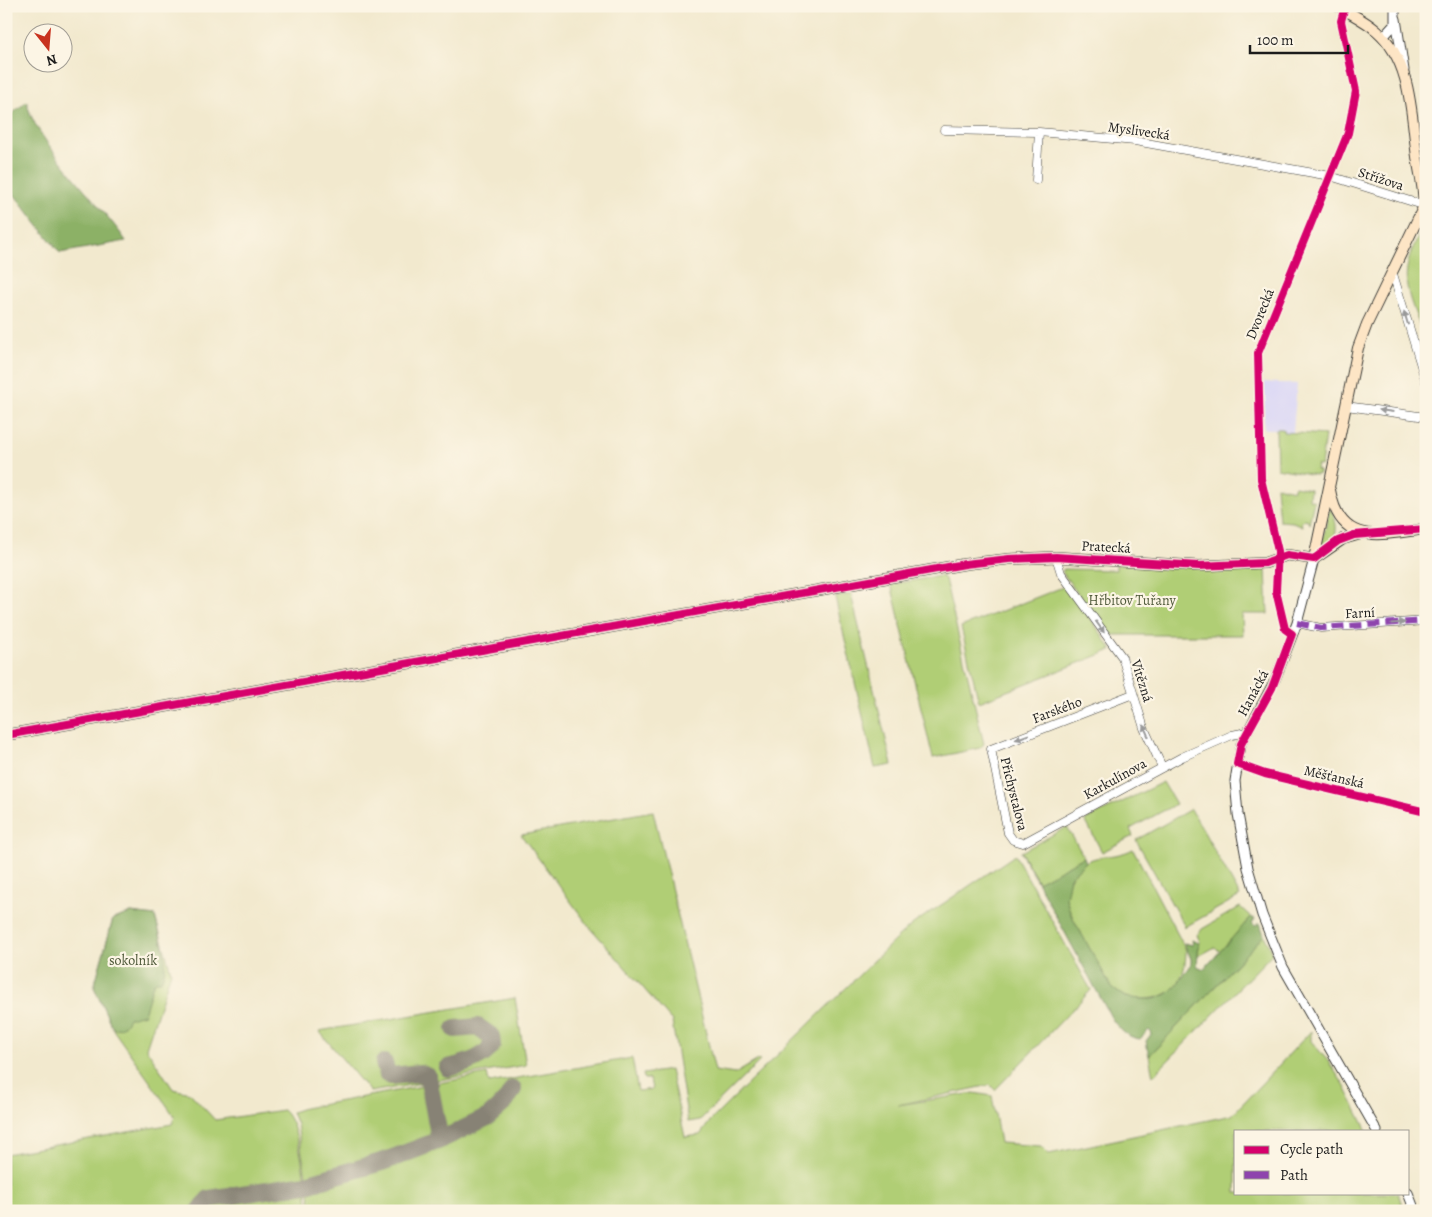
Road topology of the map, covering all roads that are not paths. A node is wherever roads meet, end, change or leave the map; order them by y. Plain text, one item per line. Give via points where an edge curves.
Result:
1 (1395, 6) edge
2 (1341, 8) edge
3 (1396, 19) junction
4 (1383, 37) junction
5 (1404, 74) junction
6 (944, 130) dead end
7 (1039, 132) junction
8 (1330, 176) junction
9 (1036, 180) dead end
10 (1425, 206) edge
11 (1393, 274) junction
12 (1424, 369) edge
13 (1426, 382) edge
14 (1346, 406) junction
15 (1426, 417) edge
16 (1329, 485) junction
17 (1426, 530) edge
18 (1364, 533) junction
19 (1056, 557) junction
20 (1278, 558) junction
21 (1314, 559) junction
22 (1426, 621) edge
23 (1297, 623) junction
24 (1292, 634) junction
25 (1133, 694) junction
26 (1246, 732) junction
27 (6, 735) edge
28 (1226, 738) junction
29 (1240, 746) junction
30 (991, 749) joint
31 (1237, 764) junction
32 (1162, 767) junction
33 (1426, 812) edge
34 (1017, 843) joint
35 (1376, 1130) edge
36 (1408, 1194) edge
37 (1414, 1211) edge

1 - 3 street
2 - 4 main road
2 - 8 street, Dvorecká via 1341,23 1356,92 1348,133
3 - 4 street via 1392,29
3 - 5 street
4 - 5 main road
5 - 10 main road
6 - 7 street, Myslivecká
7 - 8 street, Myslivecká via 1135,141
7 - 9 street
8 - 10 street, Střížova
8 - 20 street, Dvorecká via 1258,352 1261,479
10 - 11 main road, Hanácká
12 -> 11 street
11 - 14 main road, Hanácká via 1358,348
12 - 13 street
15 -> 14 street
14 - 16 main road, Hanácká
16 - 18 main road, Hanácká via 1340,520 1350,530
16 - 21 main road, Hanácká
17 - 18 main road
18 - 21 main road via 1343,539
19 - 20 main road, Pratecká via 1199,566 1265,563
19 -> 25 street, Vítězná via 1061,574 1122,657
19 - 27 main road, Pratecká via 995,560 841,586
20 - 21 main road, Pratecká
20 - 24 street, Dvorecká via 1277,600 1285,629
21 - 23 street, Hanácká
23 -> 22 street, Farní via 1320,628
23 - 24 street, Hanácká
24 - 26 street, Hanácká via 1272,688
25 -> 30 street, Farského
32 -> 25 street, Vítězná
26 - 28 street, Karkulínova
26 - 29 street, Hanácká
28 - 29 street
28 - 32 street, Karkulínova
29 - 31 street, Hanácká
30 - 34 street, Přichystalova via 1008,833
31 - 33 street, Měšťanská via 1265,774
31 - 35 street, Hanácká via 1238,814 1248,868 1274,947 1294,988
32 - 34 street, Karkulínova via 1023,843
36 - 37 street

